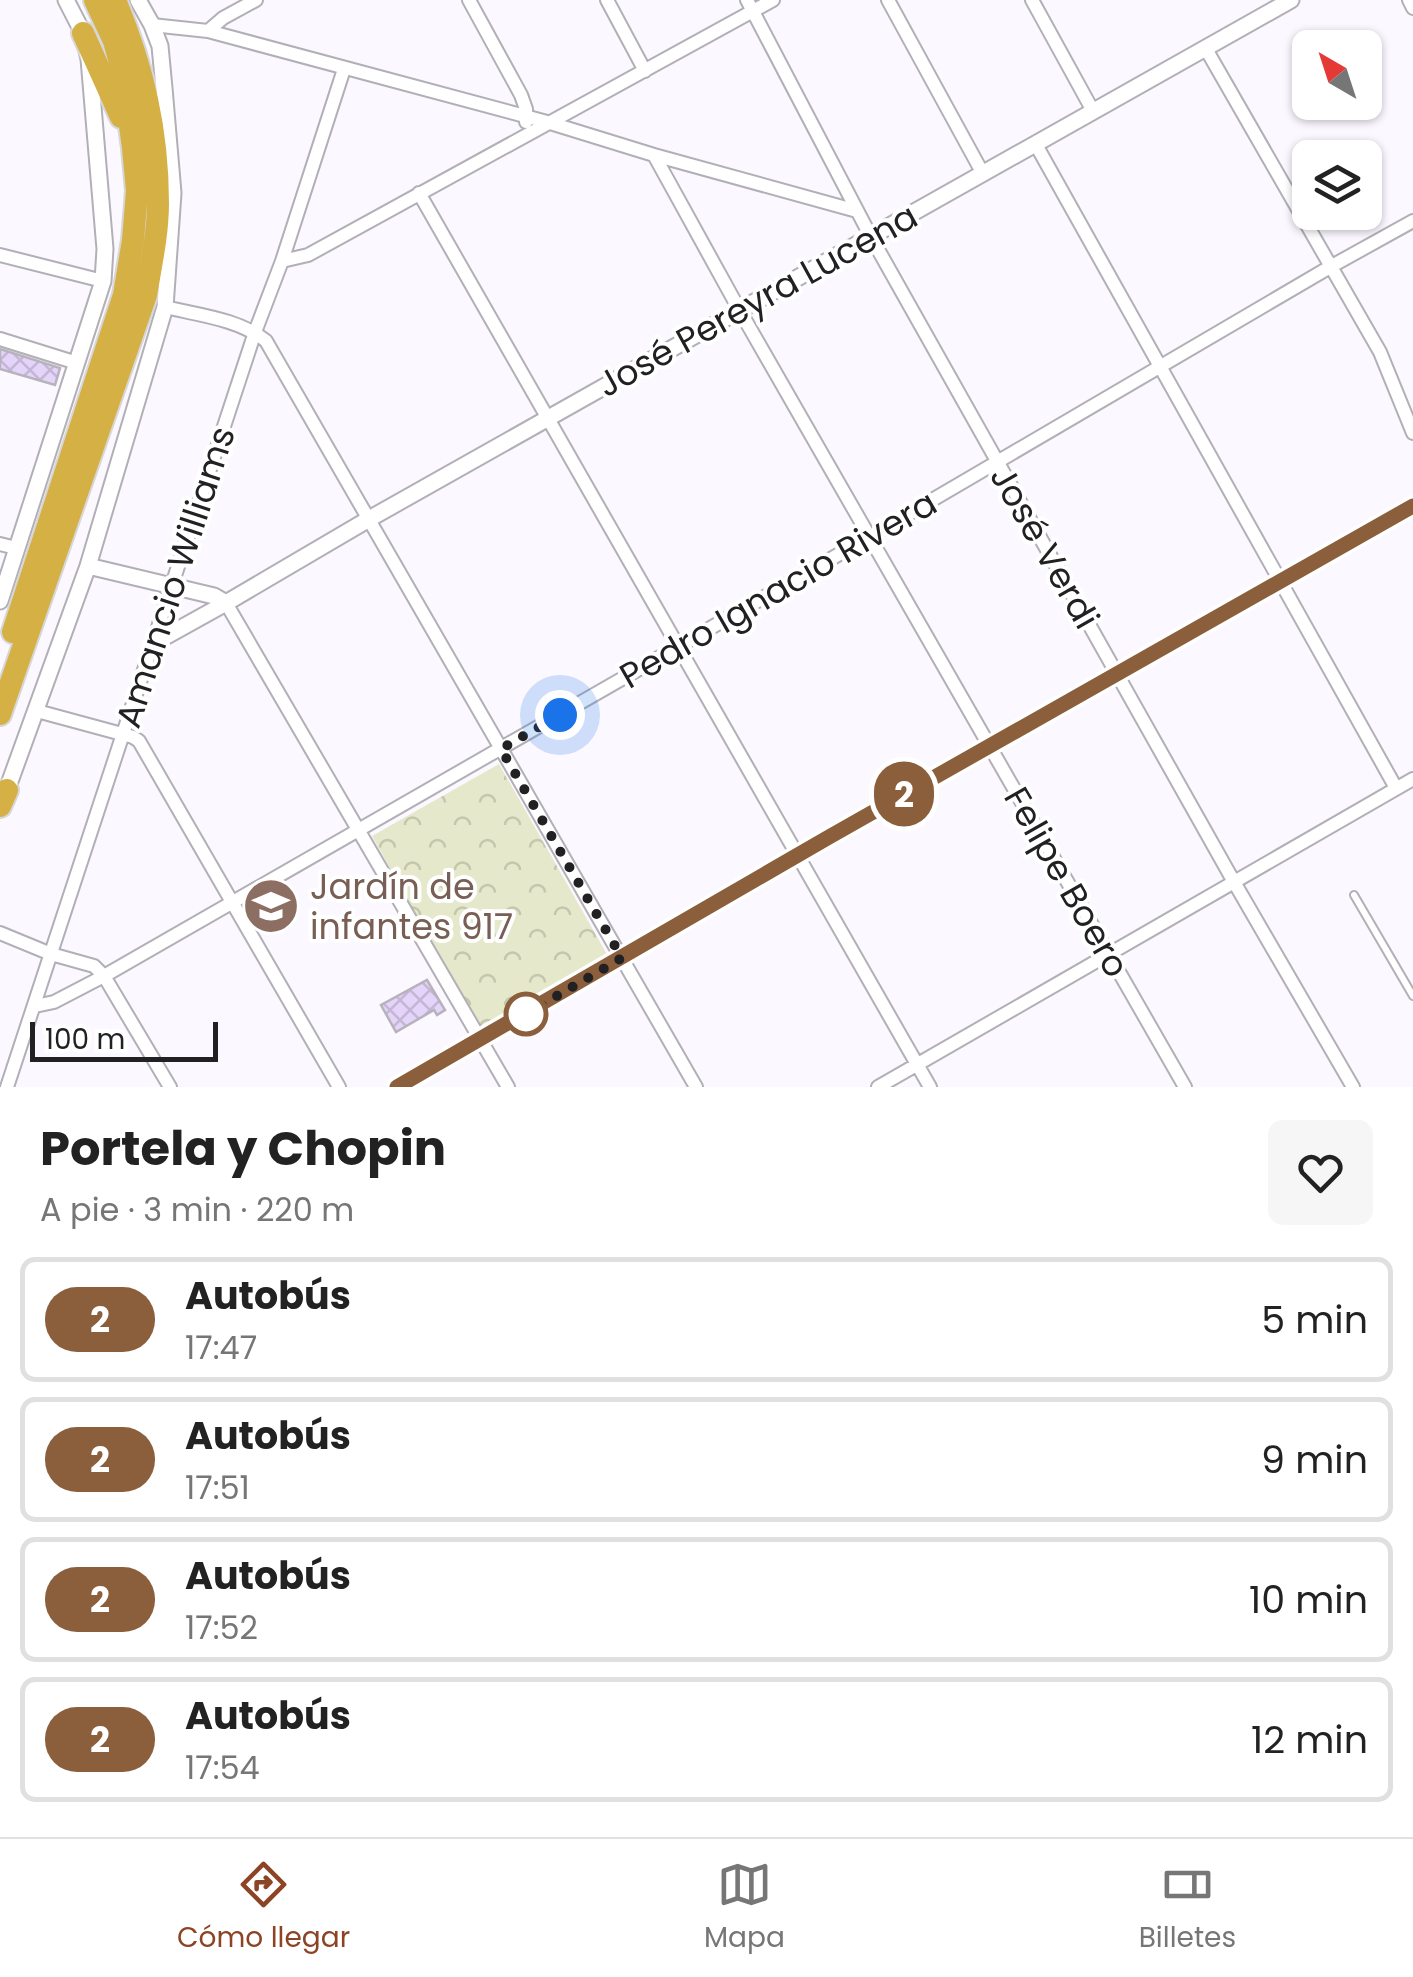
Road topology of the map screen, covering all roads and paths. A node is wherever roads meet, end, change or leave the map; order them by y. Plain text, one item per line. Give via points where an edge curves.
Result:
1 (66, 0) edge
2 (95, 0) edge
3 (115, 0) edge
4 (138, 0) edge
5 (256, 0) edge
6 (469, 0) edge
7 (607, 0) edge
8 (773, 0) edge
9 (888, 0) edge
10 (1032, 0) edge
11 (1290, 0) edge
12 (1409, 0) edge
13 (750, 6) edge
14 (1413, 8) edge
15 (152, 25) junction
16 (208, 30) junction
17 (83, 33) junction
18 (1206, 49) junction
19 (344, 68) junction
20 (645, 71) junction
21 (1093, 111) junction
22 (526, 117) junction
23 (547, 122) junction
24 (525, 134) junction
25 (1035, 143) junction
26 (133, 148) junction
27 (654, 155) junction
28 (982, 172) junction
29 (418, 193) junction
30 (858, 212) junction
31 (1413, 221) edge
32 (870, 237) junction
33 (0, 254) edge
34 (282, 261) junction
35 (1330, 267) junction
36 (103, 281) junction
37 (165, 307) junction
38 (740, 312) junction
39 (255, 332) junction
40 (0, 340) edge
41 (78, 362) junction
42 (1162, 366) junction
43 (547, 418) junction
44 (1413, 433) edge
45 (997, 463) junction
46 (1413, 506) edge
47 (370, 518) junction
48 (869, 537) junction
49 (8, 546) edge
50 (88, 566) junction
51 (1279, 582) junction
52 (172, 586) junction
53 (0, 602) edge
54 (226, 603) junction
55 (154, 644) junction
56 (678, 646) junction
57 (0, 670) edge
58 (1117, 674) junction
59 (36, 711) junction
60 (0, 714) edge
61 (124, 735) junction
62 (989, 746) junction
63 (501, 749) junction
64 (1413, 779) edge
65 (1396, 788) junction
66 (2, 803) edge
67 (357, 832) junction
68 (797, 855) junction
69 (1234, 882) junction
70 (1354, 895) dead end
71 (232, 902) junction
72 (0, 934) edge
73 (51, 954) junction
74 (1108, 956) junction
75 (622, 958) junction
76 (104, 976) junction
77 (1413, 996) edge
78 (35, 1006) junction
79 (481, 1040) junction
80 (916, 1064) junction
81 (7, 1087) edge
82 (170, 1087) edge
83 (339, 1087) edge
84 (397, 1087) edge
85 (508, 1087) edge
86 (696, 1087) edge
87 (878, 1087) edge
88 (930, 1087) edge
89 (1186, 1087) edge
90 (1353, 1087) edge

1 - 17 street
2 - 26 highway via 114,41
3 - 60 highway via 146,86 154,133 158,203 146,295
4 - 15 street
5 - 16 street
6 - 22 street via 521,95
7 - 20 street
8 - 13 street
9 - 28 street
10 - 21 street
11 - 18 street, José Pereyra Lucena
12 - 14 street
13 - 20 street
13 - 30 street, José Verdi
15 - 16 street
15 - 37 street via 160,46 172,192
16 - 19 street
17 - 26 highway
17 - 36 street
18 - 21 street, José Pereyra Lucena
18 - 35 street
19 - 22 street
19 - 34 street, Amancio Williams
20 - 23 street
21 - 25 street, José Pereyra Lucena
22 - 23 street
22 - 24 street
23 - 24 street
23 - 27 street
24 - 29 street
25 - 28 street, José Pereyra Lucena
25 - 42 street
26 - 57 highway via 137,191 124,295
27 - 30 street
27 - 38 street, Felipe Boero
28 - 32 street, José Pereyra Lucena
29 - 34 street via 308,255
29 - 43 street
30 - 32 street, José Verdi
31 - 35 street, Pedro Ignacio Rivera
32 - 38 street, José Pereyra Lucena
32 - 45 street, José Verdi
33 - 36 street
34 - 39 street, Amancio Williams
35 - 42 street, Pedro Ignacio Rivera
35 - 44 street via 1380,352
36 - 41 street
37 - 39 street
37 - 50 street
38 - 43 street, José Pereyra Lucena
38 - 48 street, Felipe Boero
39 - 47 street
39 - 52 street, Amancio Williams
40 - 41 street
41 - 49 street
42 - 45 street, Pedro Ignacio Rivera
42 - 51 street
43 - 47 street, José Pereyra Lucena
43 - 56 street
45 - 48 street, Pedro Ignacio Rivera
45 - 58 street, José Verdi
46 - 51 street
47 - 54 street, José Pereyra Lucena
47 - 63 street
48 - 56 street, Pedro Ignacio Rivera
48 - 62 street, Felipe Boero
49 - 53 street
50 - 52 street
50 - 59 street
51 - 58 street
51 - 65 street
52 - 54 street
52 - 55 street, Amancio Williams
54 - 55 street, José Pereyra Lucena
54 - 67 street
55 - 61 street, Amancio Williams
56 - 63 street, Pedro Ignacio Rivera
56 - 68 street
58 - 62 street
58 - 69 street, José Verdi
59 - 61 street
59 - 66 street
61 - 71 street via 139,742
61 - 73 street, Amancio Williams
62 - 68 street
62 - 74 street, Felipe Boero
63 - 67 street, Pedro Ignacio Rivera
63 - 75 street
64 - 65 street
65 - 69 street
67 - 71 street, Pedro Ignacio Rivera
67 - 79 street
68 - 75 street
68 - 80 street
69 - 74 street
69 - 90 street, José Verdi
70 - 77 lane
71 - 76 street, Pedro Ignacio Rivera
71 - 83 street
72 - 73 street
73 - 76 street via 94,966
73 - 78 street, Amancio Williams
74 - 80 street
74 - 89 street, Felipe Boero
75 - 79 street
75 - 86 street
76 - 78 street, Pedro Ignacio Rivera
76 - 82 street
78 - 81 street, Amancio Williams
79 - 84 street
79 - 85 street
80 - 87 street
80 - 88 street

